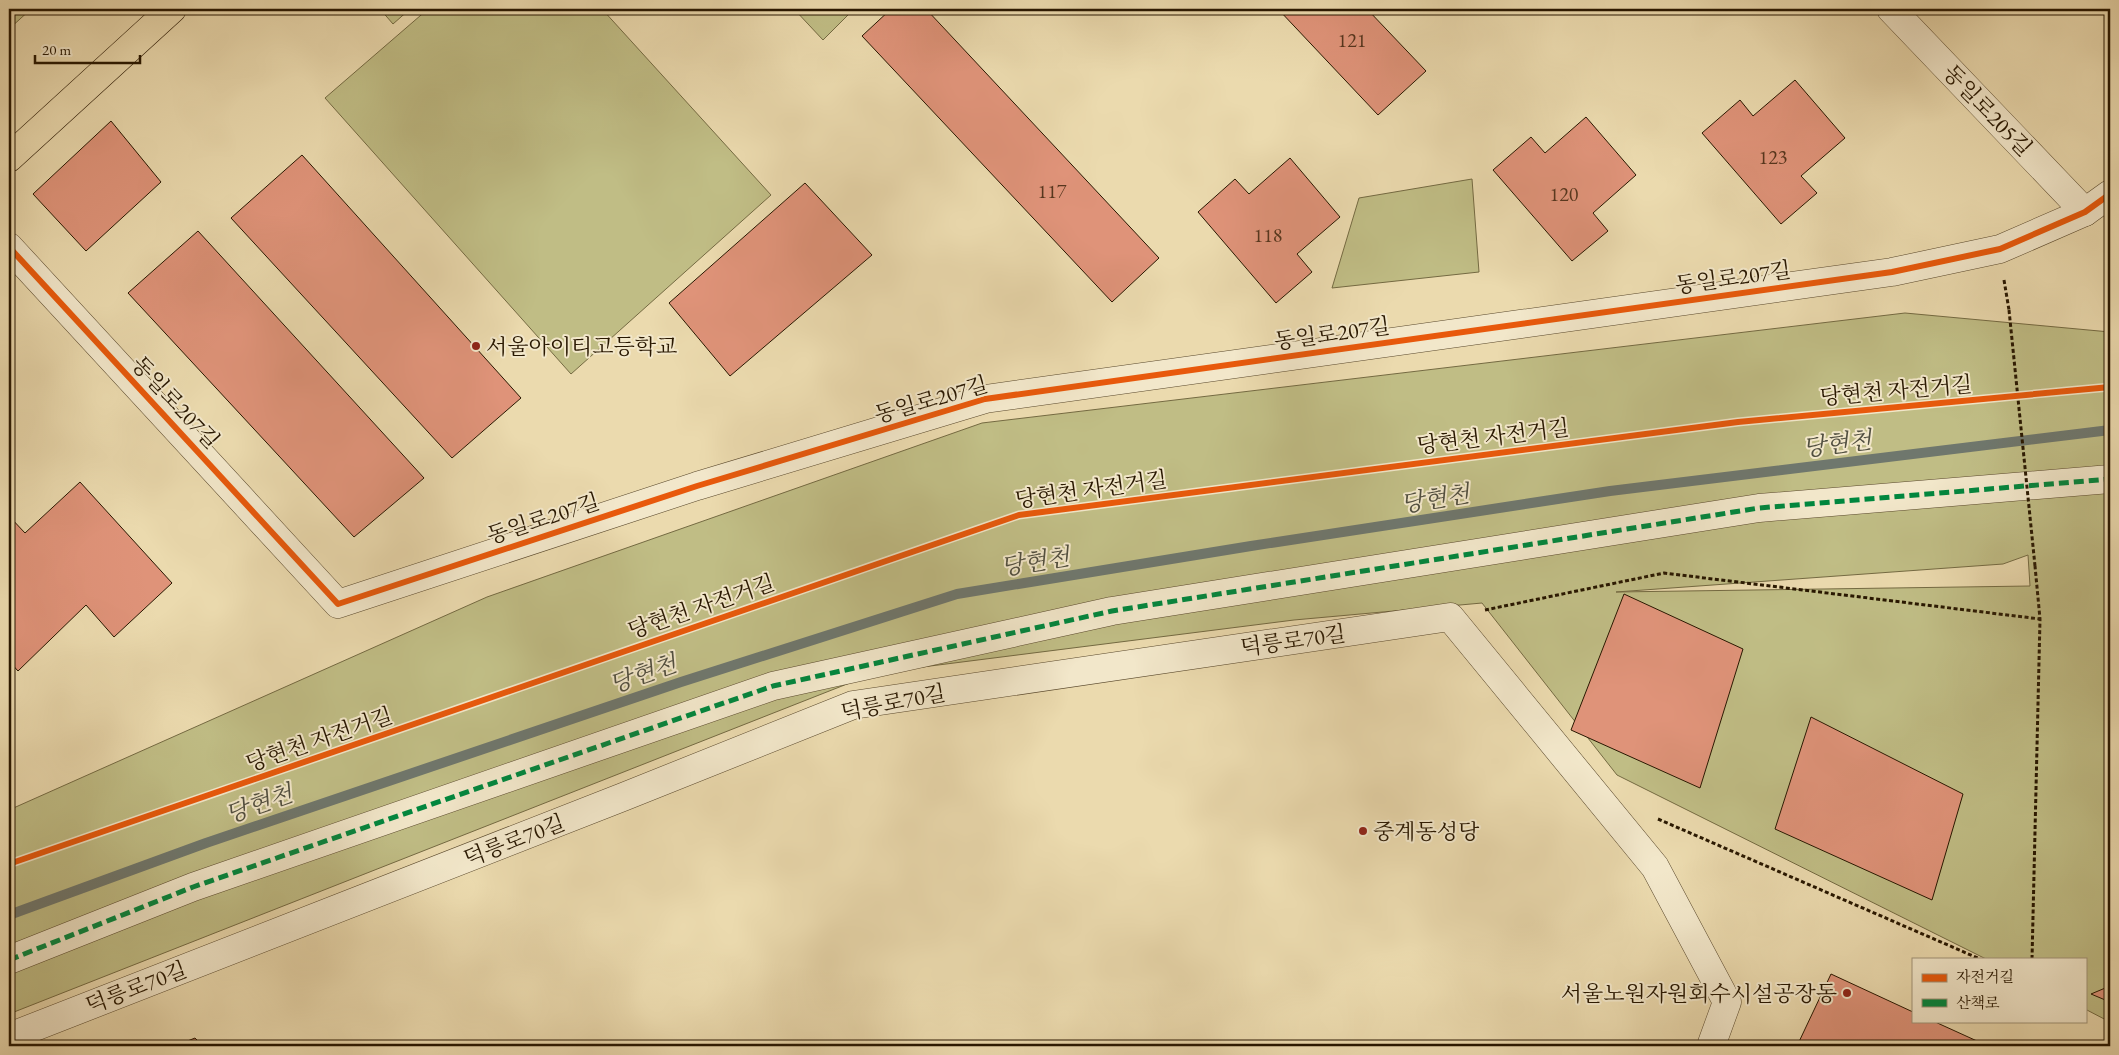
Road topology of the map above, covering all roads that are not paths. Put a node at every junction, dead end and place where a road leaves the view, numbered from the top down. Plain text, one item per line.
1 (172, 9) edge
2 (1891, 9) edge
3 (9, 158) edge
4 (2110, 194) edge
5 (2085, 212) junction
6 (9, 247) edge
7 (2110, 479) edge
8 (9, 960) edge
9 (9, 1037) edge
10 (1711, 1046) edge

1 - 3 main road
2 - 5 street, 동일로205길
4 - 5 street, 동일로207길
5 - 6 street, 동일로207길
7 - 8 street
9 - 10 street, 덕릉로70길

